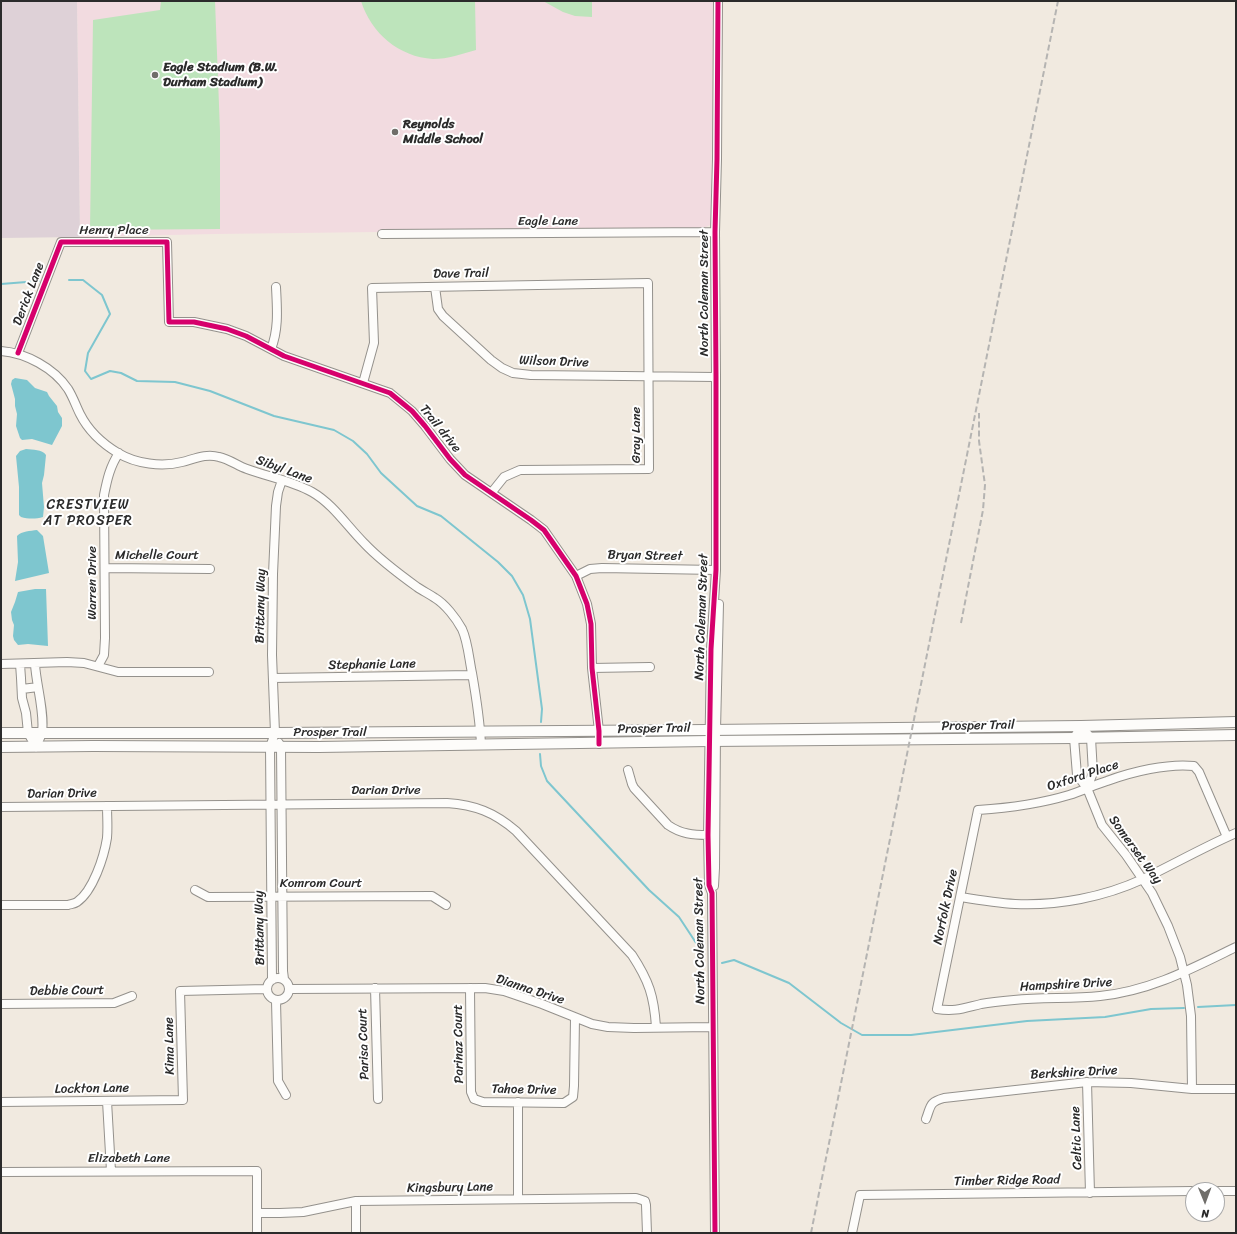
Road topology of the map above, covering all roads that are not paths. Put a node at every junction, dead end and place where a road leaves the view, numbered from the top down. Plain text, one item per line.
1 (718, 1) edge
2 (715, 232) junction
3 (382, 234) dead end
4 (61, 242) joint
5 (167, 242) joint
6 (648, 283) joint
7 (435, 286) junction
8 (276, 287) dead end
9 (271, 349) junction
10 (1, 351) edge
11 (18, 353) junction
12 (649, 376) junction
13 (716, 377) junction
14 (363, 383) junction
15 (118, 453) junction
16 (282, 480) junction
17 (492, 492) junction
18 (105, 568) junction
19 (210, 569) dead end
20 (716, 570) junction
21 (576, 576) junction
22 (1, 664) edge
23 (20, 664) junction
24 (35, 664) junction
25 (98, 666) junction
26 (650, 667) dead end
27 (592, 668) junction
28 (209, 672) dead end
29 (472, 675) junction
30 (273, 678) junction
31 (38, 687) junction
32 (22, 689) junction
33 (1234, 722) edge
34 (1081, 726) junction
35 (713, 730) junction
36 (599, 731) junction
37 (480, 732) junction
38 (28, 733) junction
39 (42, 733) junction
40 (275, 733) junction
41 (1, 734) edge
42 (1234, 735) edge
43 (1074, 738) junction
44 (1091, 738) junction
45 (713, 741) junction
46 (599, 744) junction
47 (481, 745) junction
48 (1, 747) edge
49 (36, 747) junction
50 (270, 747) junction
51 (282, 747) junction
52 (628, 770) dead end
53 (1087, 788) junction
54 (270, 804) junction
55 (281, 804) junction
56 (106, 806) junction
57 (1, 807) edge
58 (978, 810) joint
59 (1236, 833) edge
60 (708, 836) junction
61 (1227, 837) junction
62 (1143, 879) junction
63 (195, 890) dead end
64 (712, 893) junction
65 (282, 896) junction
66 (271, 897) junction
67 (961, 897) junction
68 (1, 905) edge
69 (446, 905) dead end
70 (1236, 947) edge
71 (1184, 973) junction
72 (284, 979) junction
73 (272, 980) junction
74 (375, 988) junction
75 (470, 988) junction
76 (266, 989) junction
77 (289, 989) junction
78 (132, 996) dead end
79 (276, 1001) junction
80 (1, 1004) edge
81 (936, 1009) joint
82 (575, 1018) junction
83 (656, 1027) junction
84 (712, 1027) junction
85 (1087, 1082) junction
86 (1236, 1088) edge
87 (1192, 1089) junction
88 (286, 1095) dead end
89 (378, 1098) dead end
90 (474, 1099) joint
91 (183, 1100) joint
92 (107, 1101) junction
93 (1, 1102) edge
94 (518, 1102) junction
95 (926, 1119) dead end
96 (111, 1171) junction
97 (1, 1172) edge
98 (1236, 1190) edge
99 (1185, 1191) edge
100 (1225, 1191) edge
101 (1090, 1192) junction
102 (518, 1199) junction
103 (356, 1201) junction
104 (257, 1213) junction
105 (257, 1233) edge
106 (356, 1233) edge
107 (647, 1233) edge
108 (715, 1233) edge
109 (852, 1233) edge

1 - 2 street, North Coleman Street
2 - 3 street, Eagle Lane
2 - 13 street, North Coleman Street
4 - 5 street, Henry Place
4 - 11 street, Derick Lane
5 - 9 street, Trail drive
6 - 7 street, Dave Trail
6 - 12 street, Gray Lane
7 - 12 street, Wilson Drive
7 - 14 street, Dave Trail
8 - 9 street
9 - 14 street, Trail drive
10 - 11 street, Sibyl Lane
11 - 15 street, Sibyl Lane
12 - 13 street, Wilson Drive
12 - 17 street, Gray Lane
13 - 20 street, North Coleman Street
14 - 17 street, Trail drive
15 - 16 street, Sibyl Lane
15 - 18 street, Warren Drive
16 - 29 street, Sibyl Lane
16 - 30 street, Brittany Way
17 - 21 street, Trail drive
18 - 19 street, Michelle Court
18 - 25 street, Warren Drive
20 - 21 street, Bryan Street
20 - 35 street, North Coleman Street
21 - 27 street, Trail drive
22 - 23 street
23 - 24 street
23 - 32 street
24 - 25 street
24 - 31 street
25 - 28 street
26 - 27 street
27 - 36 street, Trail drive
29 - 30 street, Stephanie Lane
29 - 37 street, Sibyl Lane
30 - 40 street, Brittany Way
31 - 32 street
31 - 39 street
32 - 38 street
33 - 34 main road, Prosper Trail
33 - 42 main road
34 - 35 main road, Prosper Trail
34 - 43 street
34 - 44 street
35 - 36 main road, Prosper Trail
35 - 45 street, North Coleman Street
36 - 37 main road, Prosper Trail
36 - 46 street, Trail drive
37 - 40 main road, Prosper Trail
37 - 47 street, Sibyl Lane
38 - 39 main road, Prosper Trail
38 - 41 main road, Prosper Trail
38 - 49 street
39 - 40 main road, Prosper Trail
39 - 49 street
40 - 50 street, Brittany Way
40 - 51 street, Brittany Way
42 - 44 main road, Prosper Trail
43 - 44 main road, Prosper Trail
43 - 45 main road, Prosper Trail
43 - 53 street, Somerset Way
44 - 53 street
45 - 46 main road, Prosper Trail
45 - 60 street, North Coleman Street
45 - 64 street, North Coleman Street
46 - 47 main road, Prosper Trail
47 - 51 main road, Prosper Trail
48 - 49 main road, Prosper Trail
49 - 50 main road, Prosper Trail
50 - 51 main road, Prosper Trail
50 - 54 street, Brittany Way
51 - 55 street, Brittany Way
52 - 60 street
53 - 58 street, Oxford Place
53 - 61 street, Oxford Place
53 - 62 street, Somerset Way
54 - 55 street, Darian Drive
54 - 56 street, Darian Drive
54 - 66 street, Brittany Way
55 - 65 street, Brittany Way
55 - 83 street, Darian Drive
56 - 57 street, Darian Drive
56 - 68 street
58 - 67 street, Norfolk Drive
59 - 61 street
60 - 64 street, North Coleman Street
61 - 62 street
62 - 67 street
62 - 71 street, Somerset Way
63 - 66 street, Komrom Court
64 - 84 street, North Coleman Street
65 - 66 street, Komrom Court
65 - 69 street, Komrom Court
65 - 72 street, Brittany Way
66 - 73 street, Brittany Way
67 - 81 street, Norfolk Drive
70 - 71 street, Hampshire Drive
71 - 81 street, Hampshire Drive
71 - 87 street, Somerset Way
72 - 73 street
72 - 77 street
73 - 76 street
74 - 75 street, Dianna Drive
74 - 77 street, Dianna Drive
74 - 89 street, Parisa Court
75 - 82 street, Dianna Drive
75 - 90 street, Parinaz Court
76 - 79 street
76 - 91 street, Kima Lane
77 - 79 street
78 - 80 street, Debbie Court
79 - 88 street
82 - 83 street, Dianna Drive
82 - 94 street, Tahoe Drive
83 - 84 street, Dianna Drive
84 - 108 street, North Coleman Street
85 - 87 street, Berkshire Drive
85 - 95 street, Berkshire Drive
85 - 101 street, Celtic Lane
86 - 87 street, Berkshire Drive
90 - 94 street, Tahoe Drive
91 - 92 street, Lockton Lane
92 - 93 street, Lockton Lane
92 - 96 street
94 - 102 street
96 - 97 street, Elizabeth Lane
96 - 104 street, Elizabeth Lane
98 - 100 street
99 - 101 street, Timber Ridge Road
101 - 109 street, Timber Ridge Road
102 - 103 street, Kingsbury Lane
102 - 107 street, Kingsbury Lane
103 - 104 street, Kingsbury Lane
103 - 106 street
104 - 105 street

